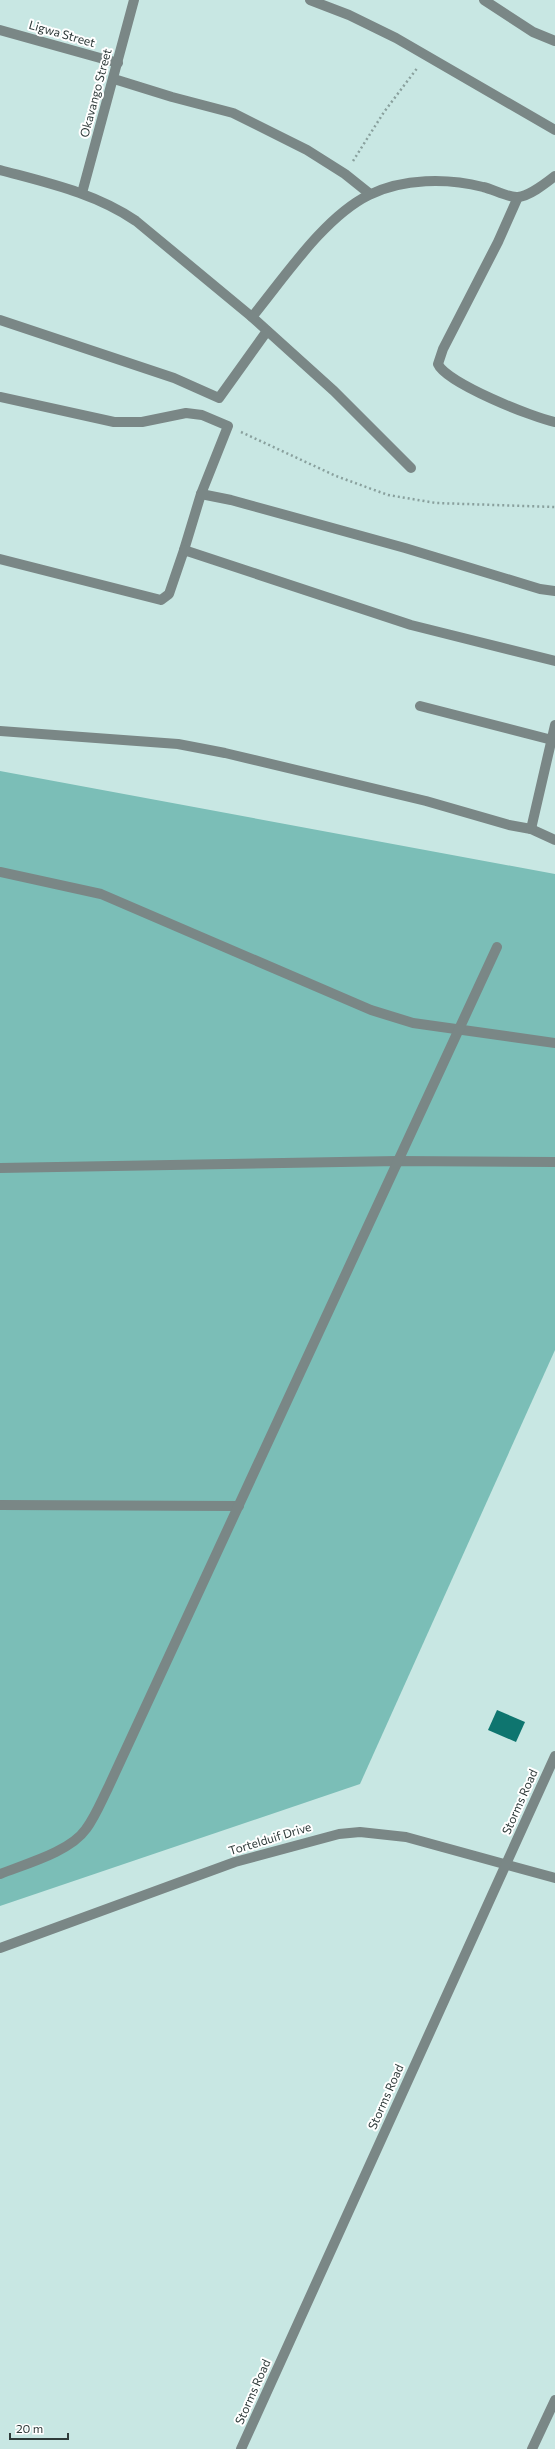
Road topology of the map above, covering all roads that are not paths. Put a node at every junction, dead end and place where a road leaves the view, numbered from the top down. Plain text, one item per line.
1 (134, 0) edge
2 (310, 0) edge
3 (484, 0) edge
4 (0, 30) edge
5 (555, 41) edge
6 (118, 62) junction
7 (114, 79) junction
8 (555, 130) edge
9 (0, 170) edge
10 (555, 176) edge
11 (82, 193) junction
12 (370, 194) junction
13 (518, 197) junction
14 (252, 317) junction
15 (0, 320) edge
16 (267, 331) junction
17 (0, 397) edge
18 (555, 422) edge
19 (411, 468) dead end
20 (201, 494) junction
21 (184, 550) junction
22 (0, 559) edge
23 (555, 591) edge
24 (555, 661) edge
25 (420, 706) dead end
26 (0, 730) edge
27 (554, 732) edge
28 (531, 828) junction
29 (555, 840) edge
30 (0, 872) edge
31 (497, 947) dead end
32 (459, 1030) junction
33 (555, 1043) edge
34 (398, 1161) junction
35 (555, 1162) edge
36 (0, 1168) edge
37 (0, 1505) edge
38 (239, 1506) junction
39 (555, 1756) edge
40 (506, 1865) junction
41 (0, 1874) edge
42 (555, 1878) edge
43 (0, 1948) edge
44 (555, 2400) edge
45 (241, 2449) edge
46 (532, 2449) edge

1 - 6 street, Okavango Street
2 - 8 street
3 - 5 street
4 - 6 street, Ligwa Street
6 - 7 street, Okavango Street
7 - 11 street, Okavango Street
7 - 12 street
9 - 11 street
10 - 13 street
11 - 14 street
12 - 13 street
12 - 14 street
13 - 18 street
14 - 16 street
15 - 16 street
16 - 19 street
17 - 20 street
20 - 21 street
20 - 23 street
21 - 22 street
21 - 24 street
25 - 27 street
26 - 28 street
27 - 28 street
28 - 29 street
30 - 32 street
31 - 32 street
32 - 33 street
32 - 34 street
34 - 35 street
34 - 36 street
34 - 38 street
37 - 38 street
38 - 41 street
39 - 40 street, Storms Road
40 - 42 street, Tortelduif Drive
40 - 43 street, Tortelduif Drive
40 - 45 street, Storms Road
44 - 46 street

